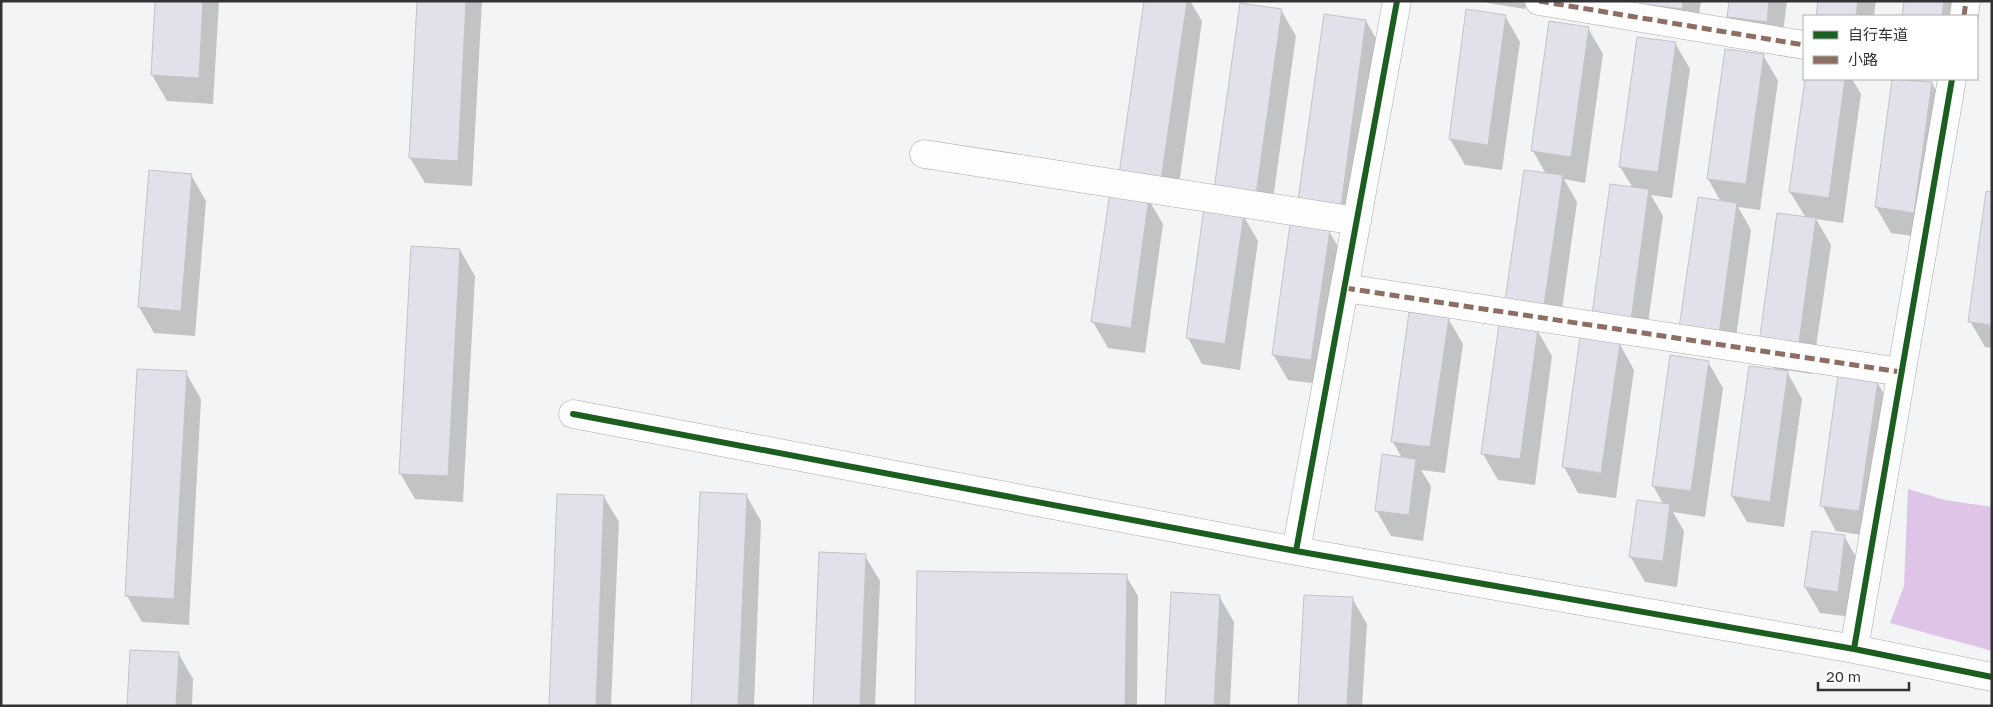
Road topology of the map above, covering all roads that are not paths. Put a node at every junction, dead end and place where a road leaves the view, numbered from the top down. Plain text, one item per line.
1 (1397, 1) edge
2 (1539, 1) edge
3 (1966, 1) edge
4 (1964, 15) edge
5 (1803, 46) edge
6 (1952, 80) edge
7 (924, 154) dead end
8 (1357, 221) junction
9 (1345, 288) junction
10 (1901, 372) junction
11 (573, 414) dead end
12 (1296, 551) junction
13 (1854, 649) junction
14 (1992, 677) edge

1 - 8 street
2 - 5 street
3 - 4 street
6 - 10 street
7 - 8 street
8 - 9 street
9 - 10 street
9 - 12 street
10 - 13 street
11 - 12 street
12 - 13 street
13 - 14 street

